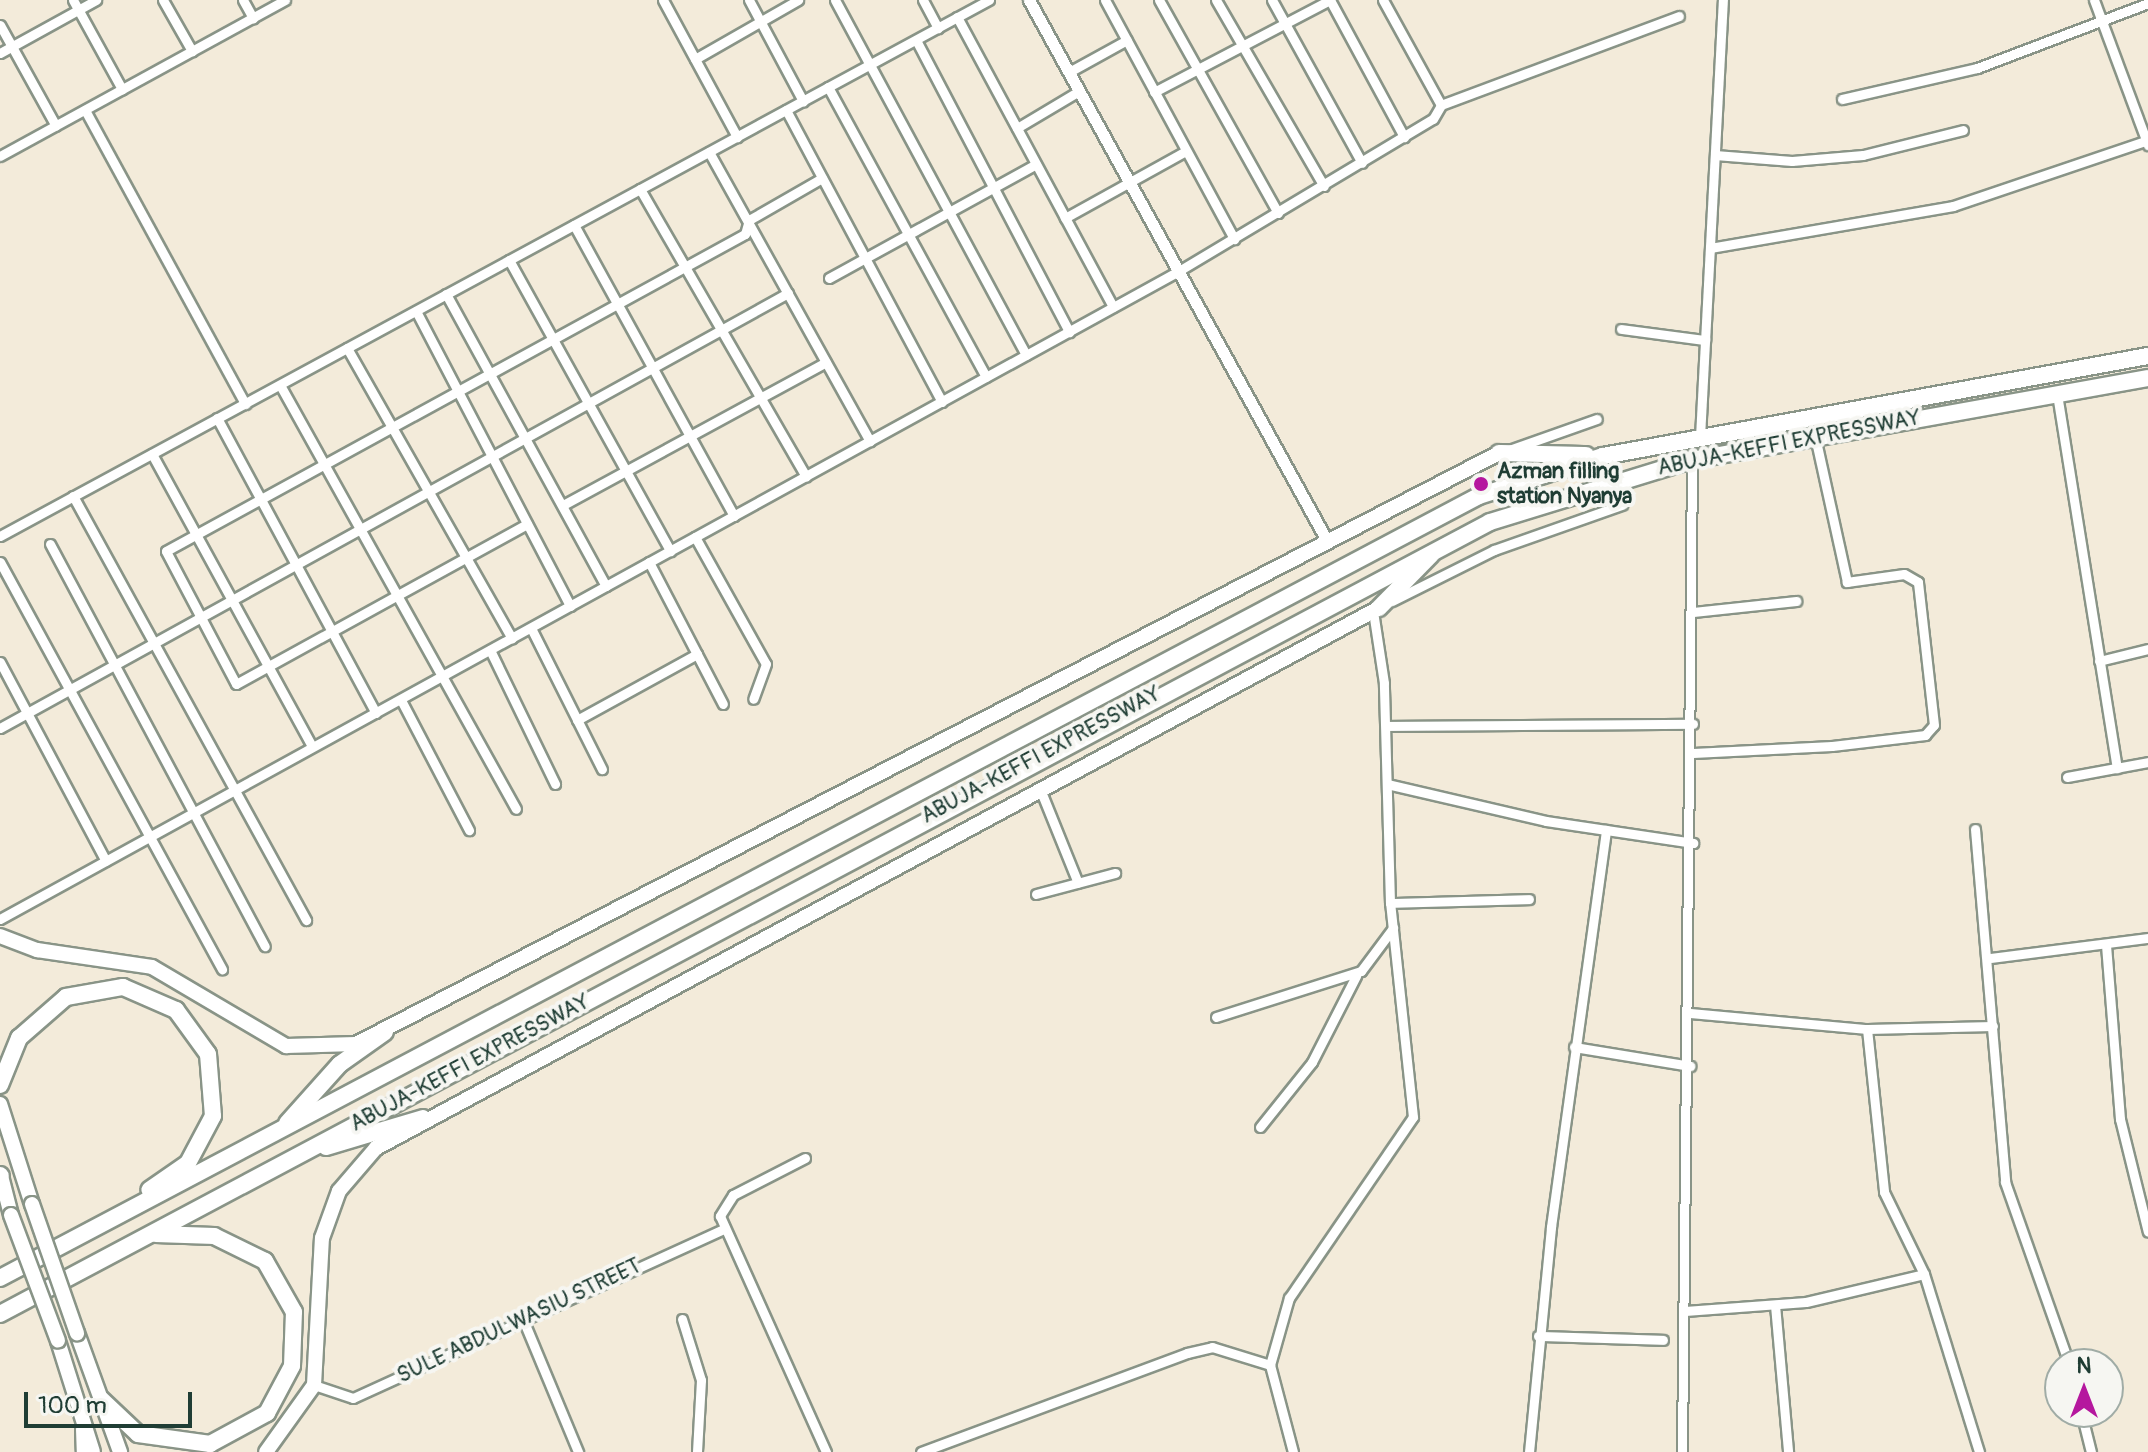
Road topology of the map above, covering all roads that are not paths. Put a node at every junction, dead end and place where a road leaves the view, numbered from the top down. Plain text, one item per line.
1 (96, 0) edge
2 (163, 0) edge
3 (243, 0) edge
4 (285, 0) edge
5 (663, 0) edge
6 (749, 0) edge
7 (798, 0) edge
8 (835, 0) edge
9 (923, 0) edge
10 (989, 0) edge
11 (1029, 0) edge
12 (1105, 0) edge
13 (1159, 0) edge
14 (1216, 0) edge
15 (1272, 0) edge
16 (1330, 0) edge
17 (1383, 0) edge
18 (1723, 0) edge
19 (2094, 0) edge
20 (2148, 3) edge
21 (75, 5) edge
22 (1679, 16) dead end
23 (957, 17) junction
24 (253, 18) junction
25 (2101, 19) junction
26 (760, 21) junction
27 (1285, 24) junction
28 (0, 25) edge
29 (938, 28) junction
30 (916, 40) junction
31 (1127, 40) junction
32 (11, 46) junction
33 (1242, 47) junction
34 (192, 51) junction
35 (0, 53) edge
36 (695, 59) junction
37 (872, 64) junction
38 (1197, 69) junction
39 (1069, 72) junction
40 (828, 87) junction
41 (122, 89) junction
42 (1079, 91) junction
43 (1154, 92) junction
44 (1842, 99) dead end
45 (803, 101) junction
46 (1441, 105) junction
47 (85, 110) junction
48 (786, 110) junction
49 (56, 126) junction
50 (1017, 128) junction
51 (1963, 130) dead end
52 (737, 137) junction
53 (1404, 137) junction
54 (2148, 142) edge
55 (1186, 151) junction
56 (709, 152) junction
57 (1715, 155) junction
58 (0, 156) edge
59 (1362, 163) junction
60 (1036, 164) junction
61 (822, 178) junction
62 (1129, 183) junction
63 (1324, 186) junction
64 (995, 188) junction
65 (640, 189) junction
66 (950, 210) junction
67 (1278, 213) junction
68 (1065, 218) junction
69 (749, 220) junction
70 (574, 225) junction
71 (908, 234) junction
72 (1234, 239) junction
73 (1710, 248) junction
74 (865, 258) junction
75 (509, 260) junction
76 (685, 268) junction
77 (1177, 272) junction
78 (829, 278) dead end
79 (788, 293) junction
80 (446, 294) junction
81 (619, 304) junction
82 (1113, 307) junction
83 (416, 311) junction
84 (1621, 329) dead end
85 (721, 331) junction
86 (1069, 332) junction
87 (1705, 340) junction
88 (553, 341) junction
89 (347, 348) junction
90 (1026, 355) junction
91 (2148, 356) edge
92 (826, 362) junction
93 (655, 368) junction
94 (491, 374) junction
95 (986, 377) junction
96 (2148, 378) edge
97 (280, 385) junction
98 (456, 392) junction
99 (2057, 394) junction
100 (759, 397) junction
101 (942, 402) junction
102 (245, 404) junction
103 (588, 405) junction
104 (217, 418) junction
105 (1597, 419) dead end
106 (390, 428) junction
107 (691, 435) junction
108 (1700, 437) junction
109 (1815, 437) junction
110 (528, 439) junction
111 (870, 441) junction
112 (1499, 453) junction
113 (152, 454) junction
114 (1603, 456) junction
115 (493, 459) junction
116 (1692, 460) junction
117 (324, 463) junction
118 (626, 472) junction
119 (806, 476) junction
120 (426, 495) junction
121 (73, 496) junction
122 (263, 499) junction
123 (563, 505) junction
124 (1622, 505) dead end
125 (734, 516) junction
126 (527, 524) junction
127 (362, 529) junction
128 (197, 533) junction
129 (0, 536) edge
130 (695, 537) junction
131 (1326, 539) junction
132 (1450, 539) junction
133 (50, 544) dead end
134 (670, 551) junction
135 (464, 559) junction
136 (0, 562) edge
137 (649, 562) junction
138 (299, 563) junction
139 (606, 586) junction
140 (399, 594) junction
141 (234, 598) junction
142 (1796, 601) dead end
143 (570, 606) junction
144 (1376, 610) junction
145 (1693, 612) junction
146 (199, 618) junction
147 (531, 628) junction
148 (334, 632) junction
149 (512, 638) junction
150 (155, 642) junction
151 (2148, 649) edge
152 (490, 650) junction
153 (697, 654) junction
154 (2099, 661) junction
155 (0, 662) edge
156 (112, 666) junction
157 (272, 667) junction
158 (445, 677) junction
159 (70, 689) junction
160 (753, 699) dead end
161 (401, 700) junction
162 (723, 704) dead end
163 (28, 713) junction
164 (376, 713) junction
165 (577, 720) junction
166 (1693, 724) junction
167 (1386, 726) junction
168 (0, 728) edge
169 (312, 746) junction
170 (1693, 753) junction
171 (2148, 762) edge
172 (2117, 768) junction
173 (602, 769) dead end
174 (2067, 777) dead end
175 (555, 784) dead end
176 (1387, 784) junction
177 (238, 789) junction
178 (1040, 789) junction
179 (516, 809) dead end
180 (195, 812) junction
181 (1975, 829) dead end
182 (469, 830) dead end
183 (1606, 830) junction
184 (150, 837) junction
185 (1693, 843) junction
186 (106, 861) junction
187 (1115, 873) dead end
188 (1078, 883) junction
189 (1036, 894) dead end
190 (1529, 899) dead end
191 (1390, 903) junction
192 (0, 919) edge
193 (306, 920) dead end
194 (1393, 928) junction
195 (0, 936) edge
196 (2148, 938) edge
197 (2106, 945) junction
198 (265, 946) dead end
199 (1991, 958) junction
200 (222, 969) dead end
201 (1361, 971) junction
202 (1690, 1013) junction
203 (1216, 1017) dead end
204 (1993, 1026) junction
205 (1867, 1029) junction
206 (385, 1032) junction
207 (1574, 1047) junction
208 (1690, 1066) junction
209 (0, 1085) edge
210 (0, 1104) edge
211 (423, 1118) junction
212 (1260, 1127) dead end
213 (283, 1129) junction
214 (305, 1152) junction
215 (805, 1158) dead end
216 (0, 1175) edge
217 (723, 1229) junction
218 (2148, 1232) edge
219 (87, 1234) junction
220 (154, 1234) junction
221 (1924, 1274) junction
222 (0, 1278) edge
223 (1775, 1305) junction
224 (1685, 1311) junction
225 (0, 1314) edge
226 (682, 1319) dead end
227 (524, 1322) junction
228 (1538, 1336) junction
229 (1663, 1340) dead end
230 (2063, 1348) edge
231 (1270, 1365) junction
232 (314, 1385) junction
233 (101, 1399) junction
234 (2085, 1428) edge
235 (84, 1429) junction
236 (85, 1452) edge
237 (93, 1452) edge
238 (120, 1452) edge
239 (266, 1452) edge
240 (578, 1452) edge
241 (697, 1452) edge
242 (826, 1452) edge
243 (921, 1452) edge
244 (1293, 1452) edge
245 (1529, 1452) edge
246 (1682, 1452) edge
247 (1788, 1452) edge
248 (1979, 1452) edge
249 (2091, 1452) edge

1 - 21 street
2 - 34 street
3 - 24 street
4 - 24 street
5 - 36 street
6 - 26 street
7 - 26 street
8 - 37 street
9 - 29 street
10 - 23 street
11 - 39 street
12 - 31 street
13 - 38 street
14 - 33 street
15 - 27 street
16 - 27 street
16 - 53 street
17 - 46 street
18 - 57 street
19 - 25 street
20 - 25 street
21 - 32 street
21 - 41 street
22 - 46 street
23 - 29 street
23 - 50 street
24 - 34 street
25 - 44 street
25 - 54 street
26 - 36 street
26 - 45 street
27 - 33 street
27 - 59 street
28 - 32 street
29 - 30 street
30 - 37 street
30 - 64 street
31 - 39 street
31 - 43 street
32 - 35 street
32 - 49 street
33 - 38 street
33 - 63 street
34 - 41 street
36 - 52 street
37 - 40 street
37 - 66 street
38 - 43 street
38 - 67 street
39 - 42 street
40 - 45 street
40 - 71 street
41 - 47 street
42 - 50 street
42 - 62 street
43 - 55 street
45 - 48 street
46 - 53 street
47 - 49 street
47 - 102 street
48 - 52 street
48 - 61 street
49 - 58 street
50 - 60 street
51 - 57 street
52 - 56 street
53 - 59 street
54 - 73 street
55 - 62 street
55 - 72 street
56 - 65 street
56 - 69 street
57 - 73 street
59 - 63 street
60 - 64 street
60 - 68 street
61 - 69 street
61 - 74 street
62 - 68 street
62 - 77 street
63 - 67 street
64 - 66 street
64 - 86 street
65 - 70 street
65 - 76 street
66 - 71 street
66 - 90 street
67 - 72 street
68 - 82 street
69 - 76 street
69 - 79 street
70 - 75 street
70 - 81 street
71 - 74 street
71 - 95 street
72 - 77 street
73 - 87 street
74 - 78 street
74 - 101 street
75 - 80 street
75 - 88 street
76 - 81 street
76 - 85 street
77 - 82 street
77 - 131 street
79 - 85 street
79 - 92 street
80 - 83 street
80 - 94 street
81 - 88 street
81 - 93 street
82 - 86 street
83 - 89 street
83 - 98 street
84 - 87 street
85 - 93 street
85 - 100 street
86 - 90 street
87 - 108 street
88 - 94 street
88 - 103 street
89 - 97 street
89 - 106 street
90 - 95 street
91 - 108 highway, ABUJA-KEFFI EXPRESSWAY
92 - 100 street
92 - 111 street
93 - 103 street
93 - 107 street
94 - 98 street
94 - 110 street
95 - 101 street
96 - 99 highway, ABUJA-KEFFI EXPRESSWAY
97 - 102 street
97 - 117 street
98 - 106 street
98 - 115 street
99 - 109 highway, ABUJA-KEFFI EXPRESSWAY
99 - 154 street
100 - 107 street
100 - 119 street
101 - 111 street
102 - 104 street
103 - 110 street
103 - 118 street
104 - 113 street
104 - 122 street
105 - 112 street
106 - 117 street
106 - 120 street
107 - 118 street
107 - 125 street
108 - 114 highway, ABUJA-KEFFI EXPRESSWAY
109 - 116 highway, ABUJA-KEFFI EXPRESSWAY
109 - 170 street
110 - 115 street
110 - 123 street
111 - 119 street
112 - 114 highway
112 - 131 main road
113 - 121 street
113 - 128 street
114 - 213 highway, ABUJA-KEFFI EXPRESSWAY
115 - 120 street
115 - 126 street
116 - 132 highway, ABUJA-KEFFI EXPRESSWAY
116 - 145 street
117 - 122 street
117 - 127 street
118 - 123 street
118 - 134 street
119 - 125 street
120 - 127 street
120 - 135 street
121 - 129 street
121 - 150 street
122 - 128 street
122 - 138 street
123 - 139 street
124 - 144 street
125 - 130 street
126 - 135 street
126 - 143 street
127 - 138 street
127 - 140 street
128 - 141 street
128 - 146 street
130 - 134 street
130 - 160 street
131 - 206 main road
132 - 144 highway
132 - 214 highway, ABUJA-KEFFI EXPRESSWAY
133 - 156 street
134 - 137 street
135 - 140 street
135 - 149 street
136 - 159 street
137 - 139 street
137 - 153 street
138 - 141 street
138 - 148 street
139 - 143 street
140 - 148 street
140 - 158 street
141 - 146 street
141 - 157 street
142 - 145 street
143 - 147 street
144 - 167 street
144 - 178 main road, ABUJA-KEFFI EXPRESSWAY
145 - 166 street
146 - 150 street
146 - 157 street
147 - 149 street
147 - 165 street
148 - 157 street
148 - 164 street
149 - 152 street
150 - 156 street
150 - 177 street
151 - 154 street
152 - 158 street
152 - 175 street
153 - 162 street
153 - 165 street
154 - 172 street
155 - 163 street
156 - 159 street
156 - 180 street
157 - 169 street
158 - 161 street
158 - 179 street
159 - 163 street
159 - 184 street
161 - 164 street
161 - 182 street
163 - 168 street
163 - 186 street
164 - 169 street
165 - 173 street
166 - 167 street
166 - 170 street
167 - 176 street
169 - 177 street
170 - 185 street
171 - 172 street
172 - 174 street
176 - 183 street
176 - 191 street
177 - 180 street
177 - 193 street
178 - 188 street
178 - 211 main road, ABUJA-KEFFI EXPRESSWAY
180 - 184 street
180 - 198 street
181 - 199 street
183 - 185 street
183 - 207 street
184 - 186 street
184 - 200 street
185 - 202 street
186 - 192 street
187 - 188 street
188 - 189 street
190 - 191 street
191 - 194 street
194 - 201 street
194 - 231 street
195 - 206 main road
196 - 197 street
197 - 199 street
197 - 218 street
199 - 204 street
201 - 203 street
201 - 212 street
202 - 205 street
202 - 208 street
204 - 205 street
204 - 230 street
205 - 221 street
206 - 213 highway
207 - 208 street
207 - 228 street
208 - 224 street
209 - 219 highway
210 - 233 main road, bridge
211 - 214 highway
211 - 232 main road, ABUJA-KEFFI EXPRESSWAY
213 - 219 highway, ABUJA-KEFFI EXPRESSWAY
214 - 220 highway, ABUJA-KEFFI EXPRESSWAY
215 - 217 street
216 - 235 main road, bridge
217 - 227 street, SULE ABDULWASIU STREET
217 - 242 street
219 - 222 highway, ABUJA-KEFFI EXPRESSWAY
220 - 225 highway, ABUJA-KEFFI EXPRESSWAY
220 - 233 highway
221 - 223 street
221 - 248 street
223 - 224 street
223 - 247 street
224 - 246 street
226 - 241 street
227 - 232 street, SULE ABDULWASIU STREET
227 - 240 street
228 - 229 street
228 - 245 street
231 - 243 street
231 - 244 street
232 - 239 main road
233 - 238 main road
234 - 249 street
235 - 236 highway
235 - 237 main road

